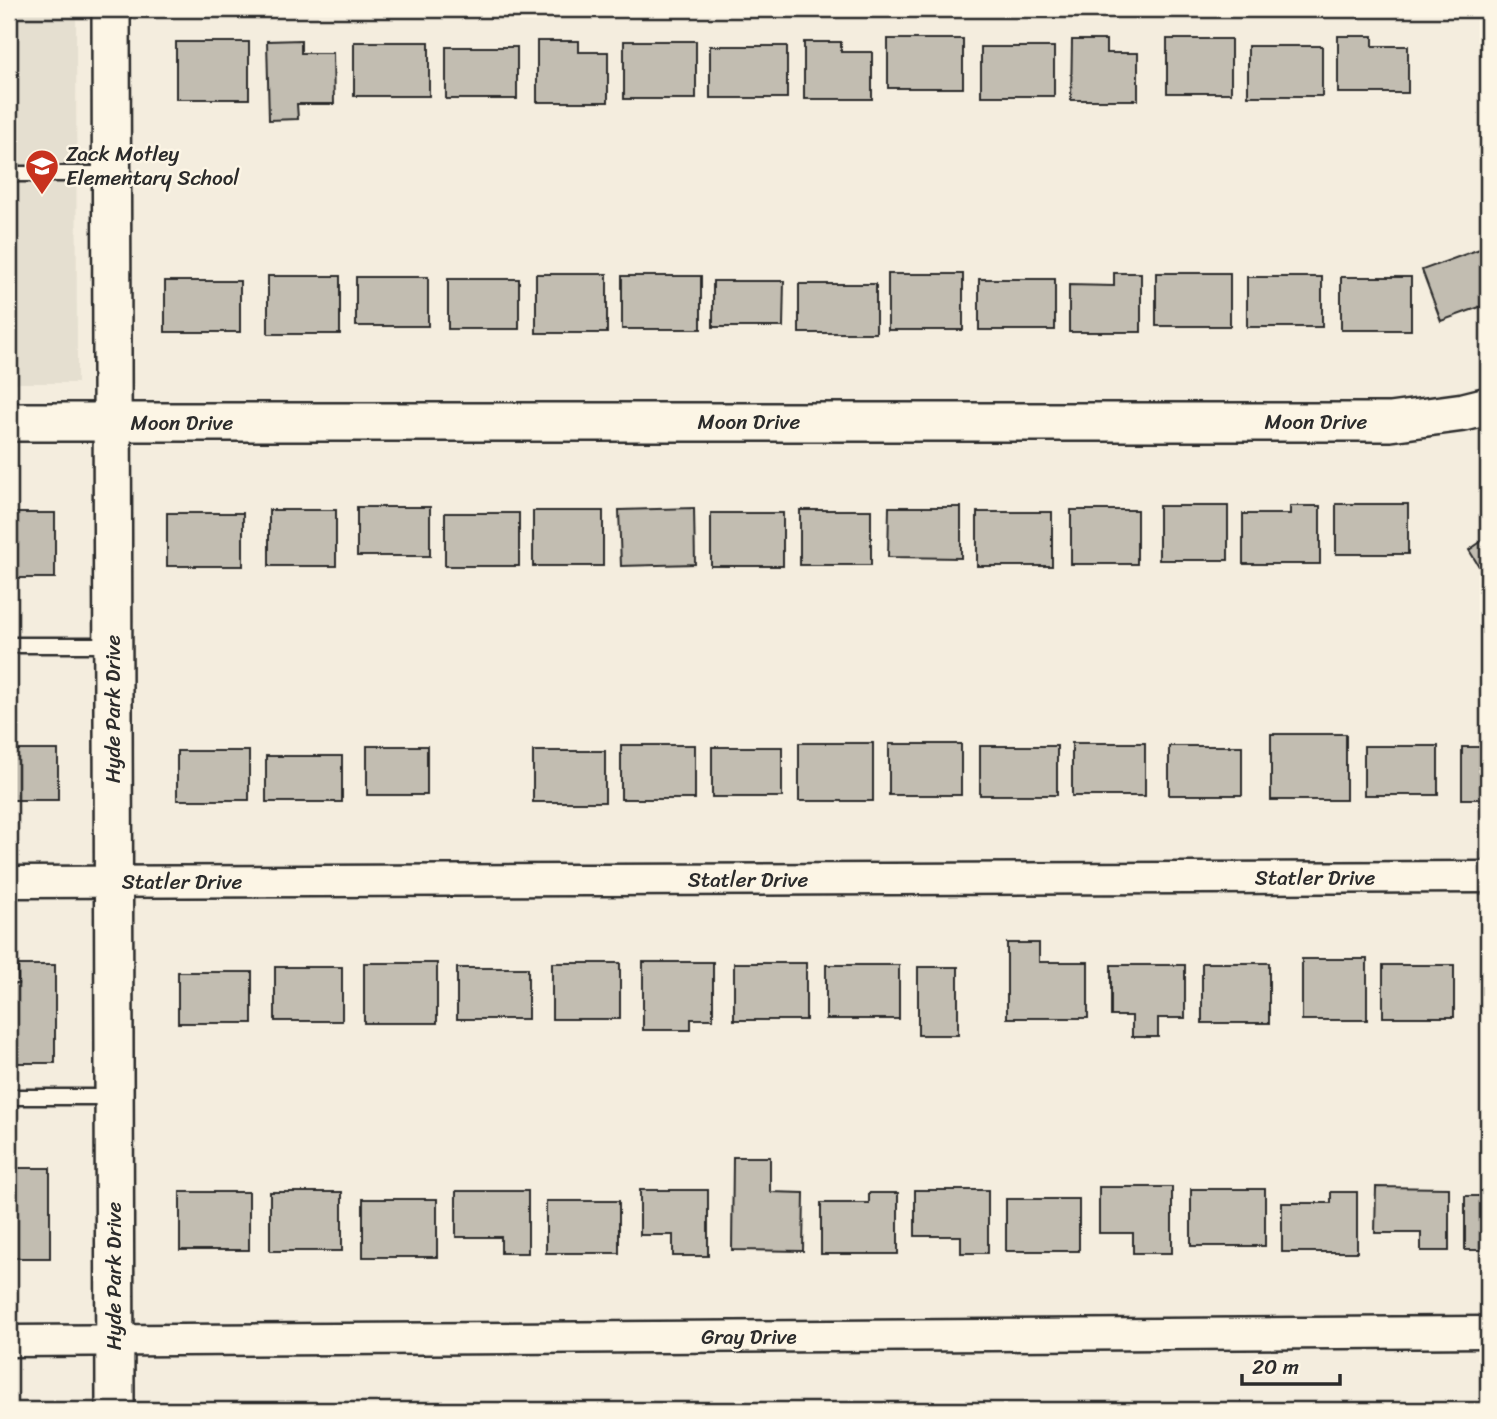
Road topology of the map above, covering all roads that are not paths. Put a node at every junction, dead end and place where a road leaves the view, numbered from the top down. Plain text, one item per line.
1 (111, 9) edge
2 (9, 174) edge
3 (112, 174) junction
4 (1488, 406) edge
5 (9, 422) edge
6 (112, 423) junction
7 (9, 645) edge
8 (113, 645) junction
9 (1488, 877) edge
10 (113, 882) junction
11 (9, 883) edge
12 (9, 1097) edge
13 (114, 1097) junction
14 (1488, 1332) edge
15 (114, 1340) junction
16 (9, 1341) edge
17 (115, 1410) edge

1 - 3 street, Hyde Park Drive
2 - 3 lane
3 - 6 street, Hyde Park Drive
4 - 6 street, Moon Drive
5 - 6 street, Moon Drive
6 - 8 street, Hyde Park Drive
7 - 8 lane
8 - 10 street, Hyde Park Drive
9 - 10 street, Statler Drive
10 - 11 street, Statler Drive
10 - 13 street, Hyde Park Drive
12 - 13 lane
13 - 15 street, Hyde Park Drive
14 - 15 street, Gray Drive
15 - 16 street, Gray Drive
15 - 17 street, Hyde Park Drive

